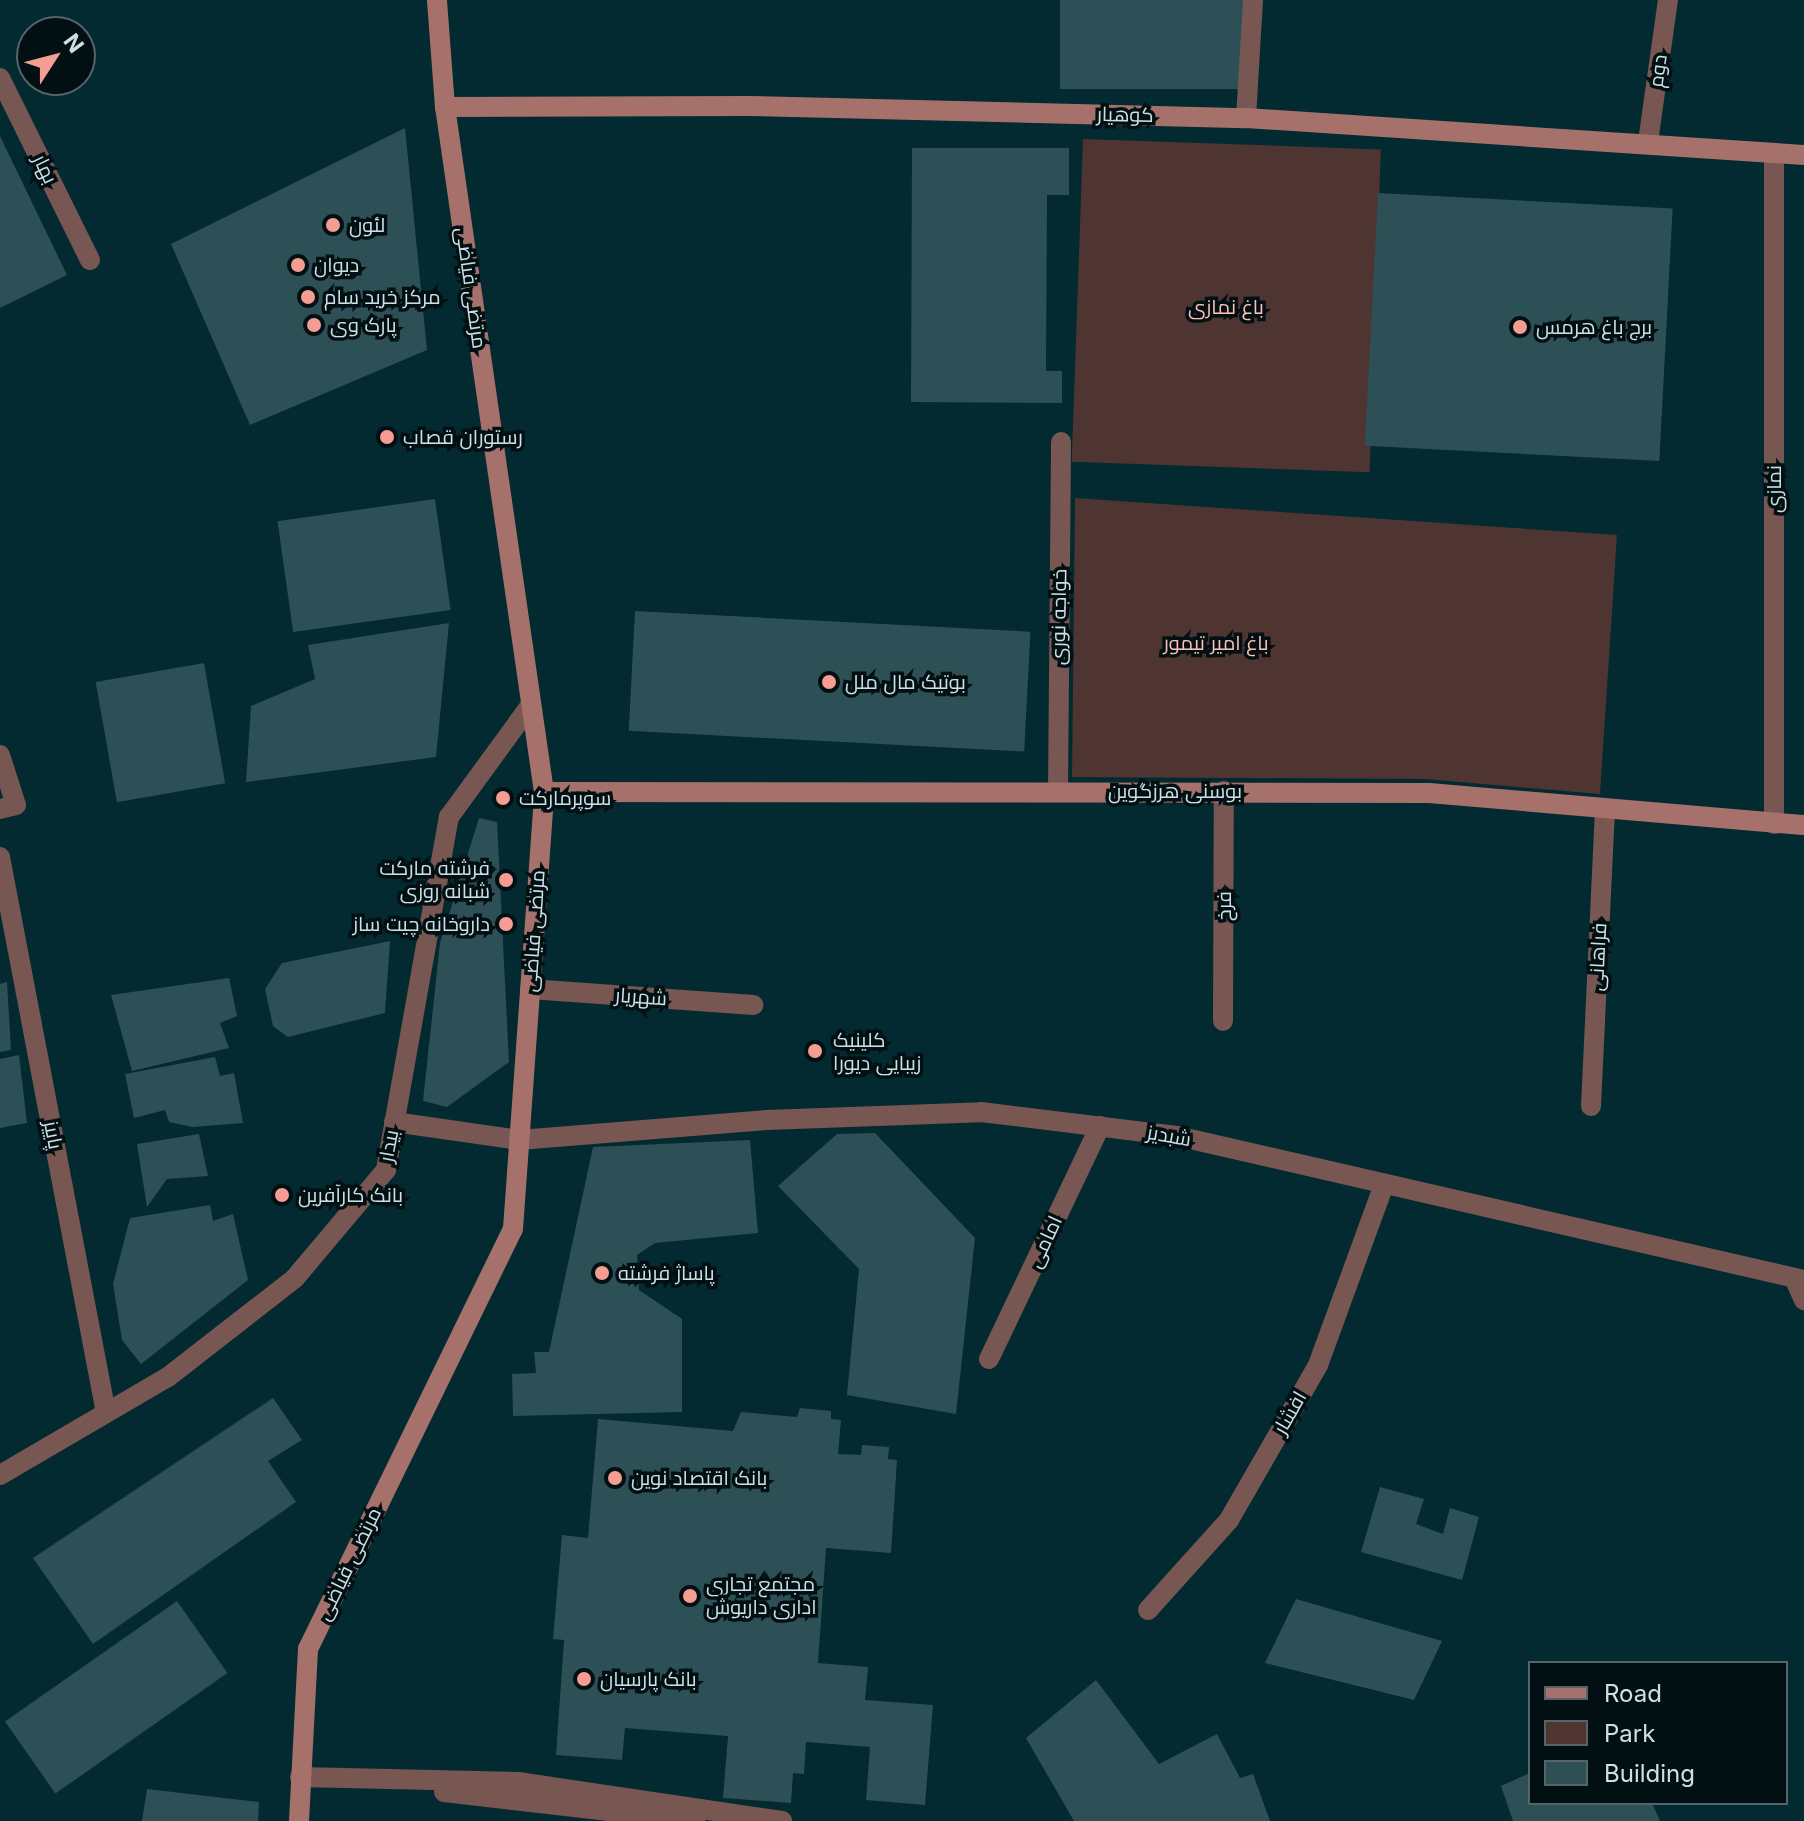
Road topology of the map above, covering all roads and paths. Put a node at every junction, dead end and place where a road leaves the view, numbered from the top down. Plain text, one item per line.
1 (437, 0) edge
2 (1253, 0) edge
3 (1668, 0) edge
4 (0, 78) edge
5 (445, 107) junction
6 (1246, 118) junction
7 (1648, 142) junction
8 (1774, 154) junction
9 (1804, 155) edge
10 (90, 260) dead end
11 (1061, 442) dead end
12 (530, 706) junction
13 (0, 755) edge
14 (1058, 791) junction
15 (1224, 791) junction
16 (544, 792) junction
17 (0, 809) edge
18 (1605, 809) junction
19 (1774, 824) junction
20 (1804, 825) edge
21 (0, 857) edge
22 (530, 989) junction
23 (753, 1005) dead end
24 (1223, 1021) dead end
25 (1591, 1106) dead end
26 (394, 1122) junction
27 (1100, 1126) junction
28 (519, 1140) junction
29 (1383, 1187) junction
30 (1800, 1280) edge
31 (1804, 1300) edge
32 (989, 1359) dead end
33 (106, 1413) junction
34 (0, 1475) edge
35 (1148, 1610) dead end
36 (300, 1777) junction
37 (299, 1821) edge
38 (695, 1821) edge
39 (782, 1821) edge

1 - 5 street, مرتضی فیاضی
2 - 6 street
3 - 7 street, دوم
4 - 10 street, بهار
5 - 6 street, کوهیار
5 - 12 street, مرتضی فیاضی
6 - 7 street, کوهیار
7 - 8 street, کوهیار
8 - 9 street, کوهیار
8 - 19 street, نمازی
11 - 14 street, خواجه نوری
12 - 16 street, مرتضی فیاضی
12 - 26 street, بیدار
13 - 17 street
14 - 15 street, بوسنی هرزگوین
14 - 16 street, بوسنی هرزگوین
15 - 18 street, بوسنی هرزگوین
15 - 24 street, فرخ
16 - 22 street, مرتضی فیاضی
18 - 19 street, بوسنی هرزگوین
18 - 25 street, فراهانی
19 - 20 street, بوسنی هرزگوین
21 - 33 street, پاییز
22 - 23 street, شهریار
22 - 28 street, مرتضی فیاضی
26 - 28 street, شبدیز
26 - 33 street, بیدار
27 - 28 street, شبدیز
27 - 29 street, شبدیز
27 - 32 street, امامی
28 - 36 street, مرتضی فیاضی
29 - 30 street, شبدیز
29 - 35 street, افشار
30 - 31 street
33 - 34 street, بیدار
36 - 37 street, مرتضی فیاضی
36 - 38 street
36 - 39 street

